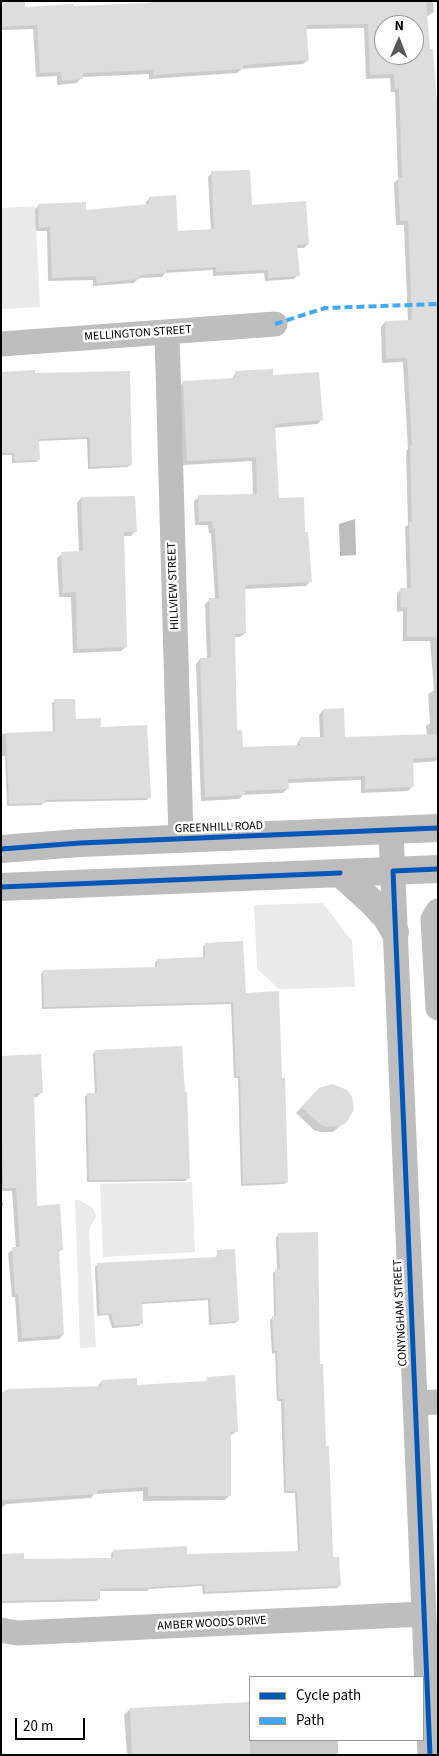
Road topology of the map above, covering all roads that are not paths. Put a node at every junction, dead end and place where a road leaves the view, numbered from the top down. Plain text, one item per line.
1 (275, 324) dead end
2 (167, 333) junction
3 (1, 344) edge
4 (438, 828) edge
5 (391, 831) junction
6 (181, 839) junction
7 (1, 849) edge
8 (438, 869) edge
9 (393, 871) junction
10 (340, 873) junction
11 (1, 886) edge
12 (438, 910) edge
13 (395, 932) junction
14 (438, 1008) edge
15 (426, 1403) edge
16 (424, 1614) junction
17 (1, 1630) edge
18 (430, 1755) edge

1 - 2 street, MELLINGTON STREET
2 - 3 street, MELLINGTON STREET
2 - 6 street, HILLVIEW STREET
4 - 5 main road, GREENHILL ROAD
5 - 6 main road, GREENHILL ROAD
5 - 9 street, CONYNGHAM STREET
6 - 7 main road, GREENHILL ROAD
8 - 9 main road
9 - 10 main road
9 - 13 street, CONYNGHAM STREET
10 - 11 main road
10 - 13 main road
12 - 14 street
13 - 15 street, CONYNGHAM STREET
15 - 16 street, CONYNGHAM STREET
16 - 17 street, AMBER WOODS DRIVE
16 - 18 street, CONYNGHAM STREET

